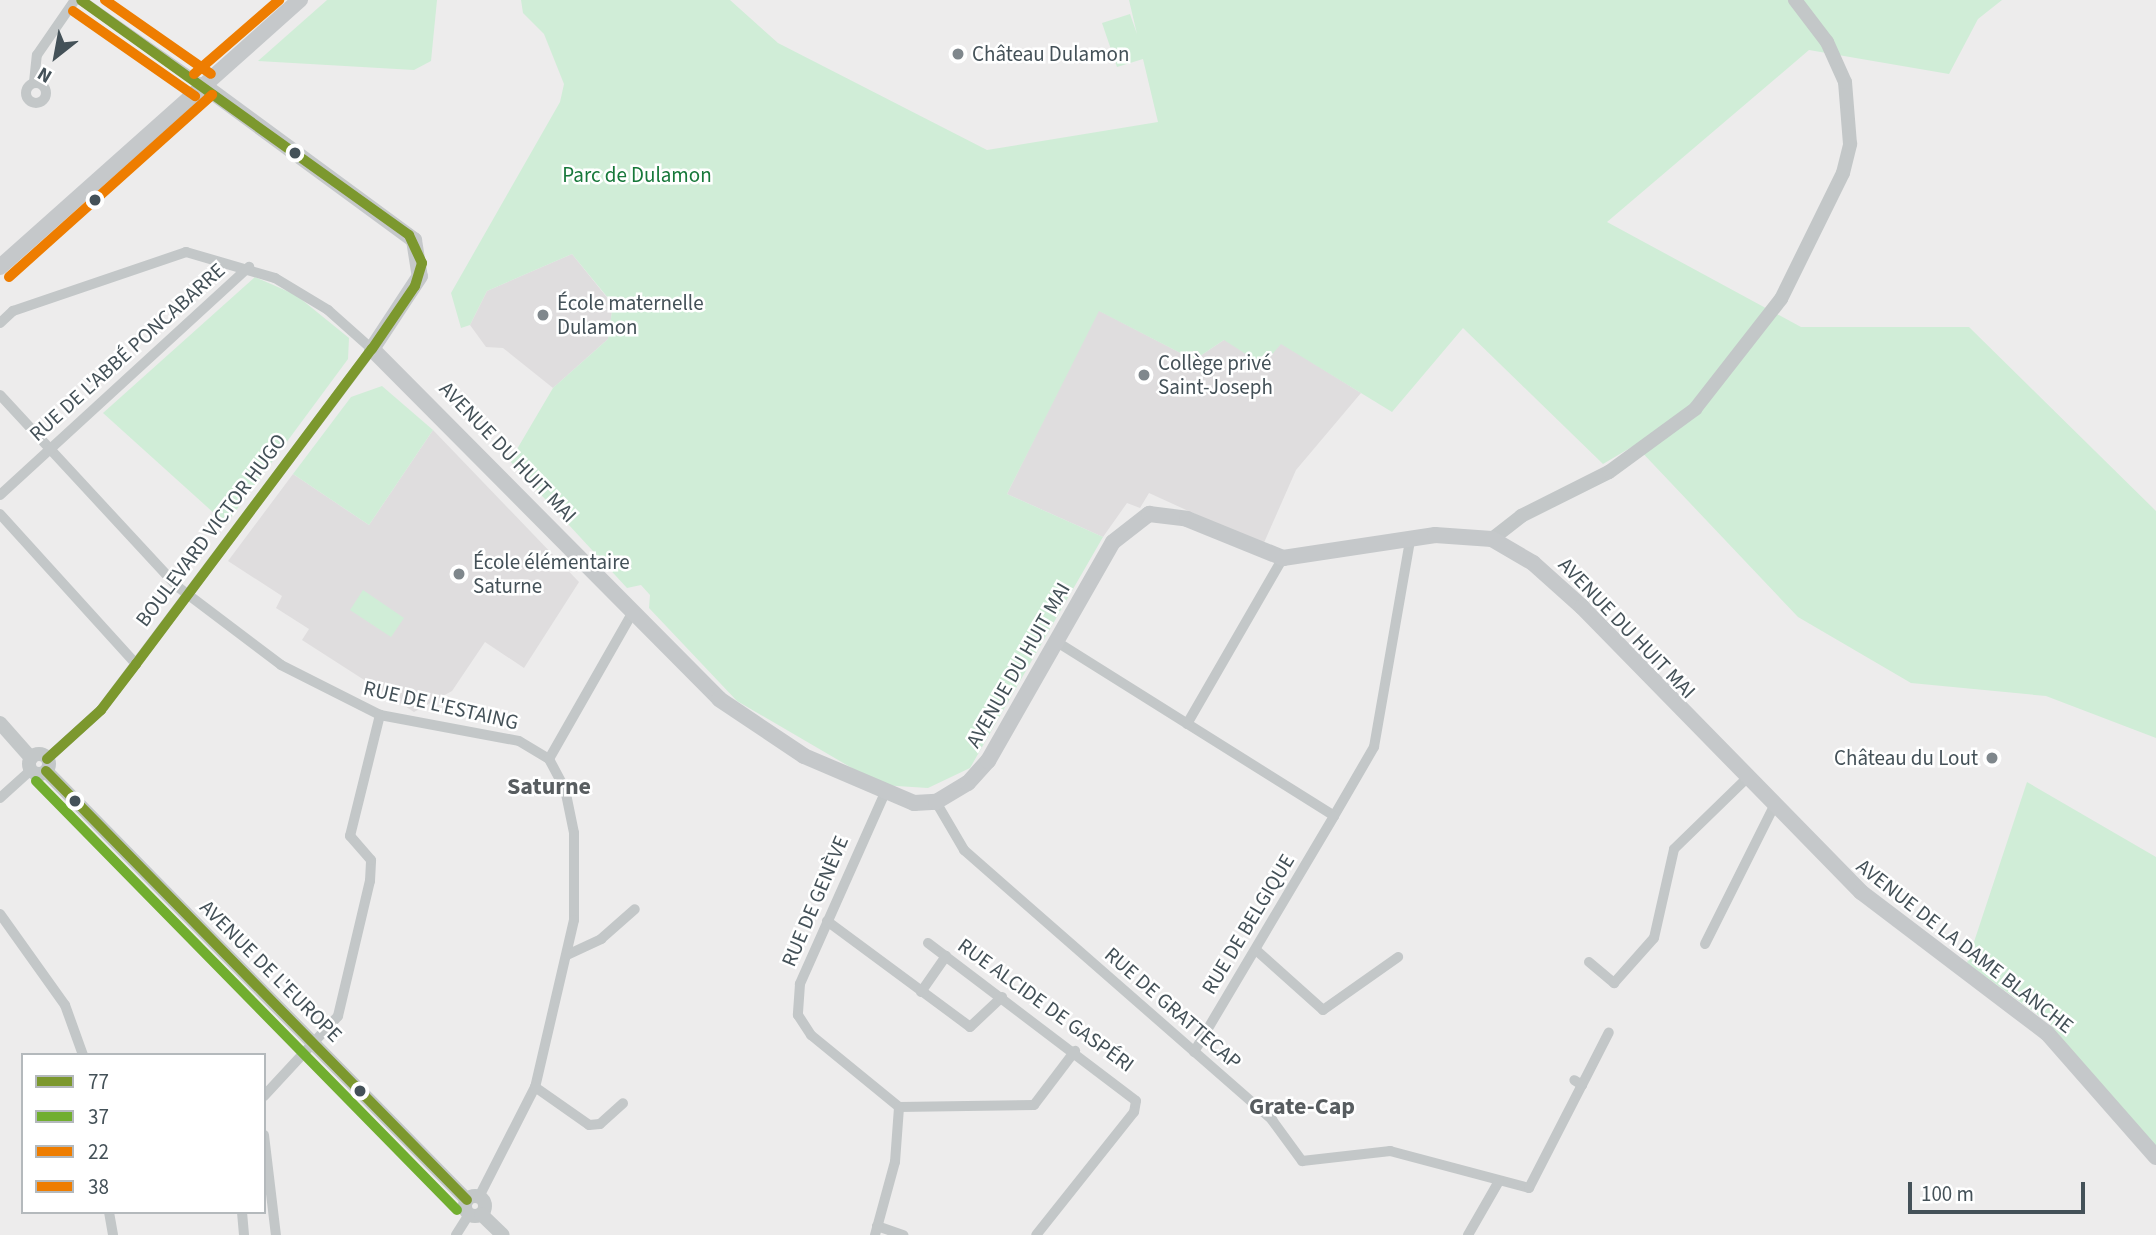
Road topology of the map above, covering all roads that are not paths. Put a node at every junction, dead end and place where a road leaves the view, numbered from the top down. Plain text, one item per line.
1 (75, 0) edge
2 (81, 0) edge
3 (300, 0) edge
4 (1795, 0) edge
5 (34, 82) dead end
6 (203, 85) junction
7 (0, 267) edge
8 (249, 267) junction
9 (0, 323) edge
10 (372, 349) junction
11 (0, 395) edge
12 (49, 450) junction
13 (0, 495) edge
14 (0, 514) edge
15 (1492, 539) junction
16 (1410, 540) junction
17 (1283, 558) junction
18 (188, 595) junction
19 (633, 612) junction
20 (1057, 642) junction
21 (136, 664) junction
22 (380, 715) junction
23 (0, 723) edge
24 (1187, 724) junction
25 (549, 759) junction
26 (39, 765) junction
27 (1745, 780) junction
28 (884, 795) junction
29 (0, 798) edge
30 (936, 802) junction
31 (1771, 807) junction
32 (1334, 816) junction
33 (635, 909) dead end
34 (0, 914) edge
35 (828, 921) junction
36 (929, 943) dead end
37 (1705, 944) dead end
38 (1256, 950) junction
39 (567, 956) junction
40 (946, 956) junction
41 (1398, 957) dead end
42 (1589, 962) dead end
43 (920, 992) junction
44 (1002, 997) junction
45 (1609, 1032) dead end
46 (315, 1045) junction
47 (1075, 1051) junction
48 (1194, 1052) junction
49 (82, 1053) edge
50 (535, 1087) junction
51 (266, 1094) edge
52 (623, 1102) dead end
53 (899, 1107) junction
54 (266, 1152) edge
55 (2156, 1157) edge
56 (1499, 1181) junction
57 (474, 1206) junction
58 (109, 1214) edge
59 (242, 1214) edge
60 (876, 1231) edge
61 (113, 1235) edge
62 (244, 1235) edge
63 (276, 1235) edge
64 (456, 1235) edge
65 (503, 1235) edge
66 (903, 1235) edge
67 (1036, 1235) edge
68 (1468, 1235) edge

1 - 5 street
2 - 6 street
3 - 6 main road
4 - 15 street
6 - 7 main road
6 - 10 main road
8 - 9 street, AVENUE DU HUIT MAI
8 - 10 street, AVENUE DU HUIT MAI
8 - 12 street, RUE DE L'ABBÉ PONCABARRE
10 - 18 street, BOULEVARD VICTOR HUGO
10 - 19 main road, AVENUE DU HUIT MAI
11 - 12 street, RUE DE L'ESTAING
12 - 13 street, RUE DE L'ABBÉ PONCABARRE
12 - 18 street, RUE DE L'ESTAING
14 - 21 street
15 - 16 main road
15 - 27 main road, AVENUE DU HUIT MAI
16 - 17 main road
16 - 32 street, RUE DE BELGIQUE
17 - 20 main road, AVENUE DU HUIT MAI
17 - 24 street
18 - 21 street, BOULEVARD VICTOR HUGO
18 - 22 street, RUE DE L'ESTAING
19 - 25 street
19 - 28 main road, AVENUE DU HUIT MAI
20 - 24 street
20 - 30 main road, AVENUE DU HUIT MAI
21 - 26 street, BOULEVARD VICTOR HUGO
22 - 25 street, RUE DE L'ESTAING
22 - 46 street
23 - 26 street, AVENUE DE L'EUROPE
24 - 32 street
25 - 39 street
26 - 29 street, BOULEVARD VICTOR HUGO
26 - 46 street, AVENUE DE L'EUROPE
27 - 31 main road, AVENUE DU HUIT MAI
27 - 42 street
28 - 30 main road, AVENUE DU HUIT MAI
28 - 35 street, RUE DE GENÈVE
30 - 48 street, RUE DE GRATTECAP
31 - 37 street
31 - 55 main road, AVENUE DE LA DAME BLANCHE
32 - 38 street, RUE DE BELGIQUE
33 - 39 street
34 - 49 street
35 - 43 street
35 - 53 street, RUE DE GENÈVE
36 - 40 street, RUE ALCIDE DE GASPÉRI
38 - 41 street
38 - 48 street, RUE DE BELGIQUE
39 - 50 street
40 - 43 street
40 - 44 street, RUE ALCIDE DE GASPÉRI
43 - 44 street
44 - 47 street, RUE ALCIDE DE GASPÉRI
45 - 56 street
46 - 51 street
46 - 57 street, AVENUE DE L'EUROPE
47 - 53 street
47 - 67 street, RUE ALCIDE DE GASPÉRI
48 - 56 street, RUE DE GRATTECAP
50 - 52 street
50 - 57 street
53 - 60 street
54 - 63 street
56 - 68 street
57 - 64 street
57 - 65 street, AVENUE DE L'EUROPE
58 - 61 street
59 - 62 street
60 - 66 street

